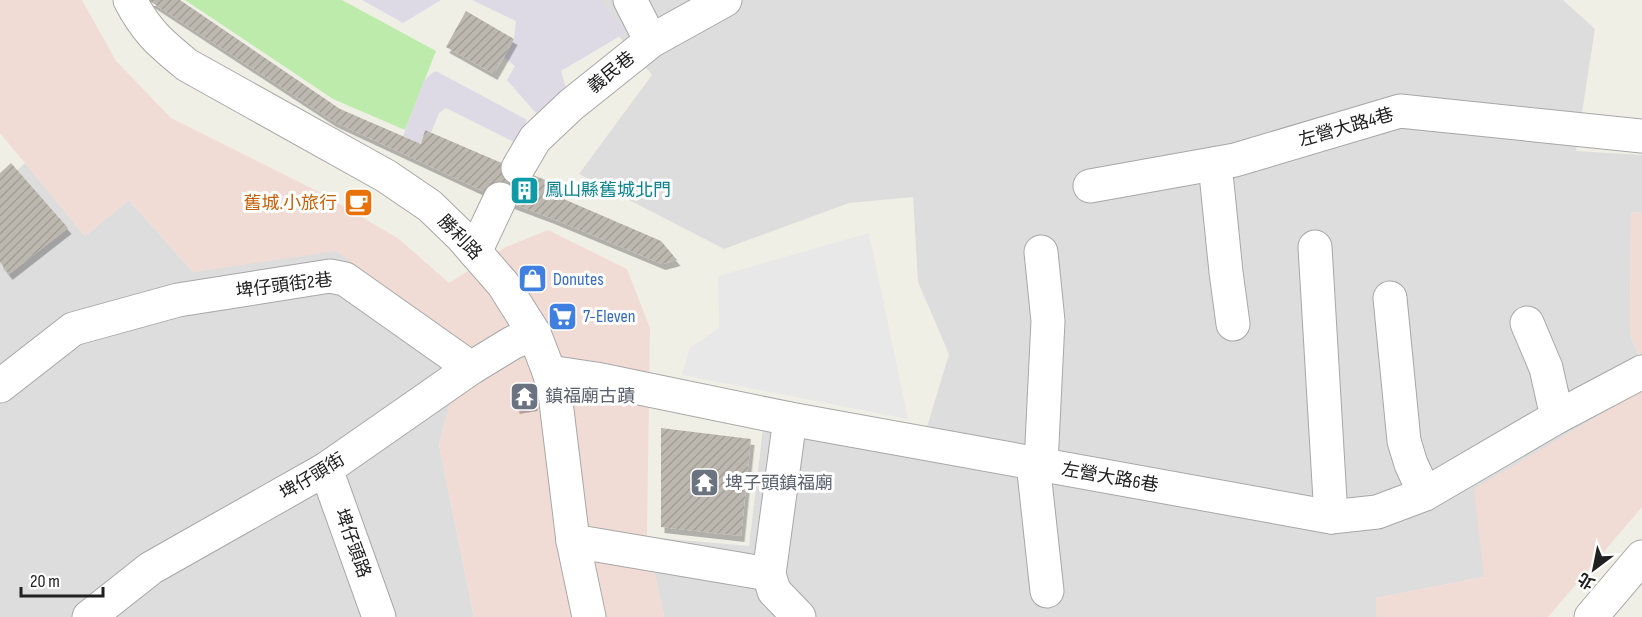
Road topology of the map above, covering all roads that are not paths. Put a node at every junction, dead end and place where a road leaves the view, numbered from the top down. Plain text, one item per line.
1 (130, 0) edge
2 (630, 0) edge
3 (725, 0) edge
4 (651, 40) junction
5 (1642, 136) edge
6 (1215, 164) junction
7 (518, 168) dead end
8 (1090, 186) dead end
9 (500, 199) dead end
10 (1316, 247) dead end
11 (475, 252) junction
12 (1041, 252) dead end
13 (1390, 298) dead end
14 (1527, 323) dead end
15 (1233, 324) dead end
16 (534, 333) junction
17 (471, 368) junction
18 (549, 372) junction
19 (1642, 372) edge
20 (0, 386) edge
21 (1557, 417) junction
22 (790, 418) junction
23 (1037, 463) junction
24 (326, 469) junction
25 (1425, 494) junction
26 (1331, 517) junction
27 (573, 541) junction
28 (1642, 557) edge
29 (769, 574) junction
30 (1047, 591) dead end
31 (89, 617) edge
32 (379, 617) edge
33 (589, 617) edge
34 (799, 617) edge
35 (1591, 617) edge

1 - 11 street, 勝利路
2 - 4 street
3 - 4 street, 義民巷
4 - 7 street, 義民巷
5 - 6 street, 左營大路4巷
6 - 8 street, 左營大路4巷
6 - 15 street
9 - 11 street
10 - 26 street
11 - 16 street, 勝利路
12 - 23 street
13 - 25 street
14 - 21 street
16 - 17 street, 埤仔頭街
16 - 18 street, 勝利路
17 - 20 street, 埤仔頭街2巷
17 - 24 street, 埤仔頭街
18 - 22 street, 左營大路6巷
18 - 27 street, 勝利路
19 - 21 street, 左營大路6巷
21 - 25 street, 左營大路6巷
22 - 23 street, 左營大路6巷
22 - 29 street
23 - 26 street, 左營大路6巷
23 - 30 street
24 - 31 street, 埤仔頭街
24 - 32 street, 埤仔頭路
25 - 26 street, 左營大路6巷
27 - 29 street
27 - 33 street, 勝利路
28 - 35 street
29 - 34 street

